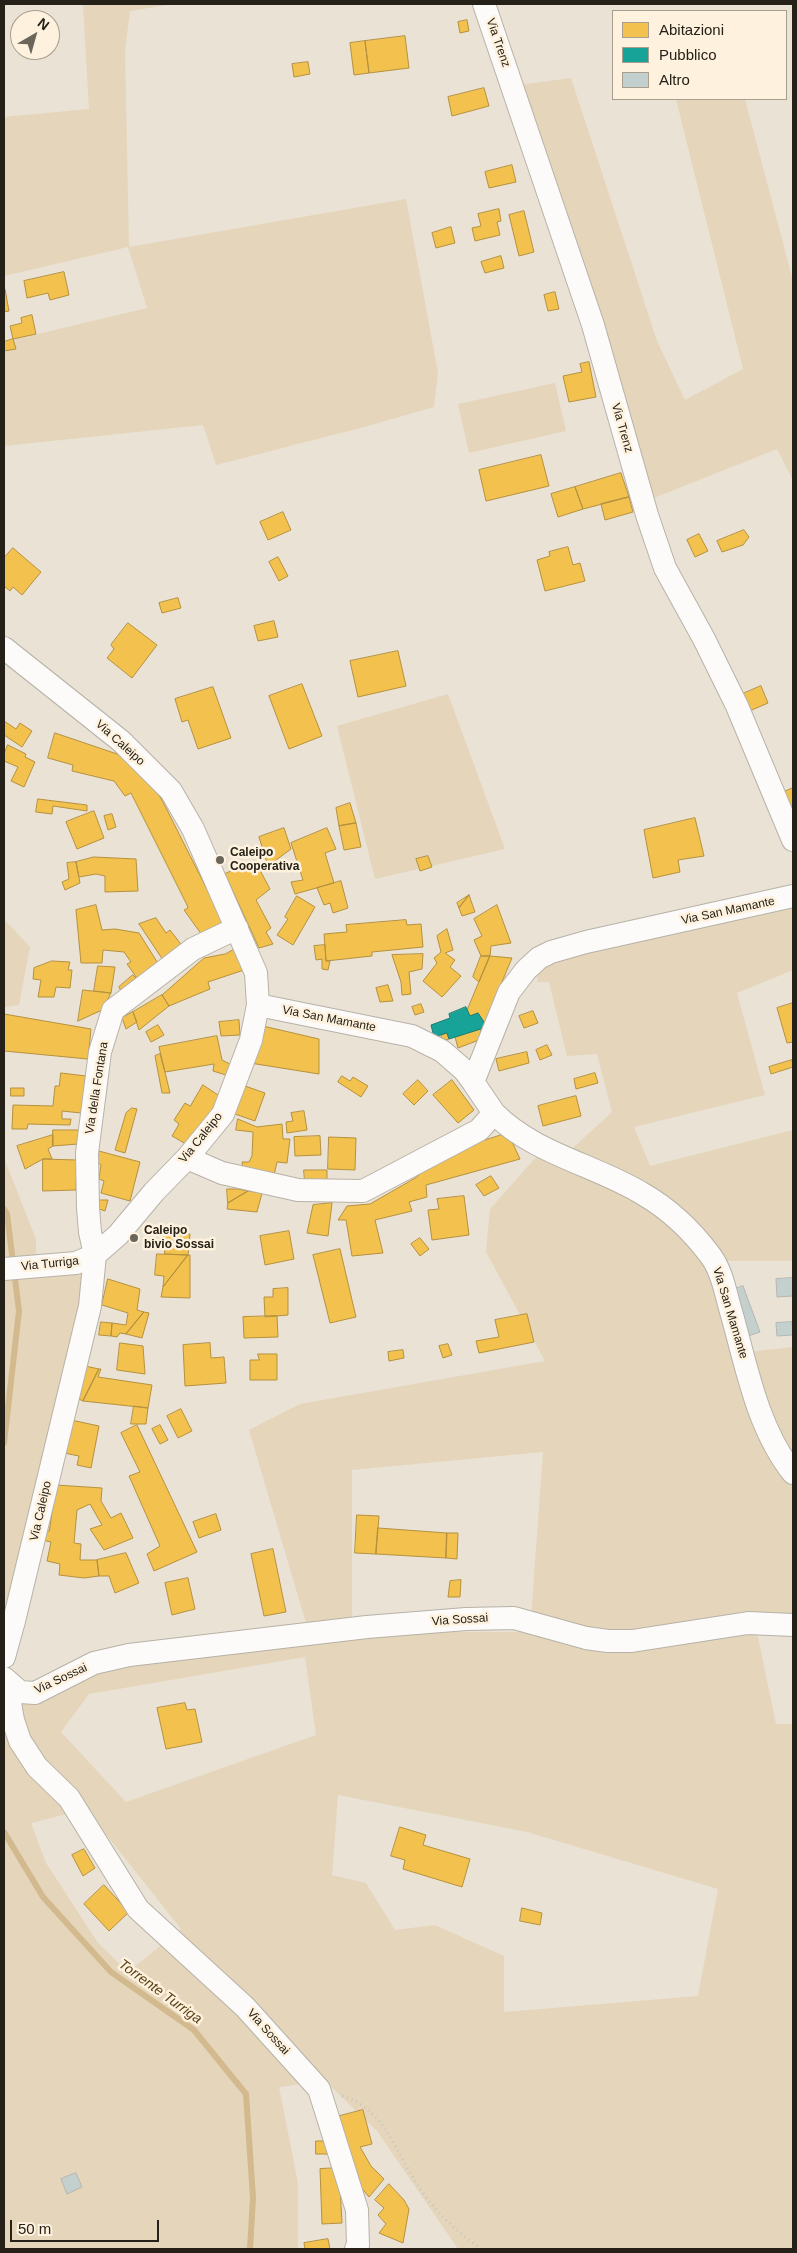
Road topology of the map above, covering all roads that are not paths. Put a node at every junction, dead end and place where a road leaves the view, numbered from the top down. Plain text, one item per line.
1 (484, 4) edge
2 (4, 648) edge
3 (793, 840) edge
4 (793, 896) edge
5 (236, 928) junction
6 (258, 1005) junction
7 (473, 1082) junction
8 (494, 1113) junction
9 (188, 1158) junction
10 (95, 1255) junction
11 (4, 1269) edge
12 (793, 1473) edge
13 (793, 1625) edge
14 (4, 1657) edge
15 (4, 1680) edge
16 (356, 2249) edge

1 - 3 street, Via Trenz
2 - 5 street, Via Caleipo
4 - 7 street, Via San Mamante
5 - 6 street, Via Caleipo
5 - 10 street, Via della Fontana
6 - 7 street, Via San Mamante
6 - 9 street, Via Caleipo
7 - 8 street, Via San Mamante
8 - 9 street
8 - 12 street, Via San Mamante
9 - 10 street, Via Caleipo
10 - 11 street, Via Turriga
10 - 14 street, Via Caleipo
13 - 15 street, Via Sossai
15 - 16 street, Via Sossai

